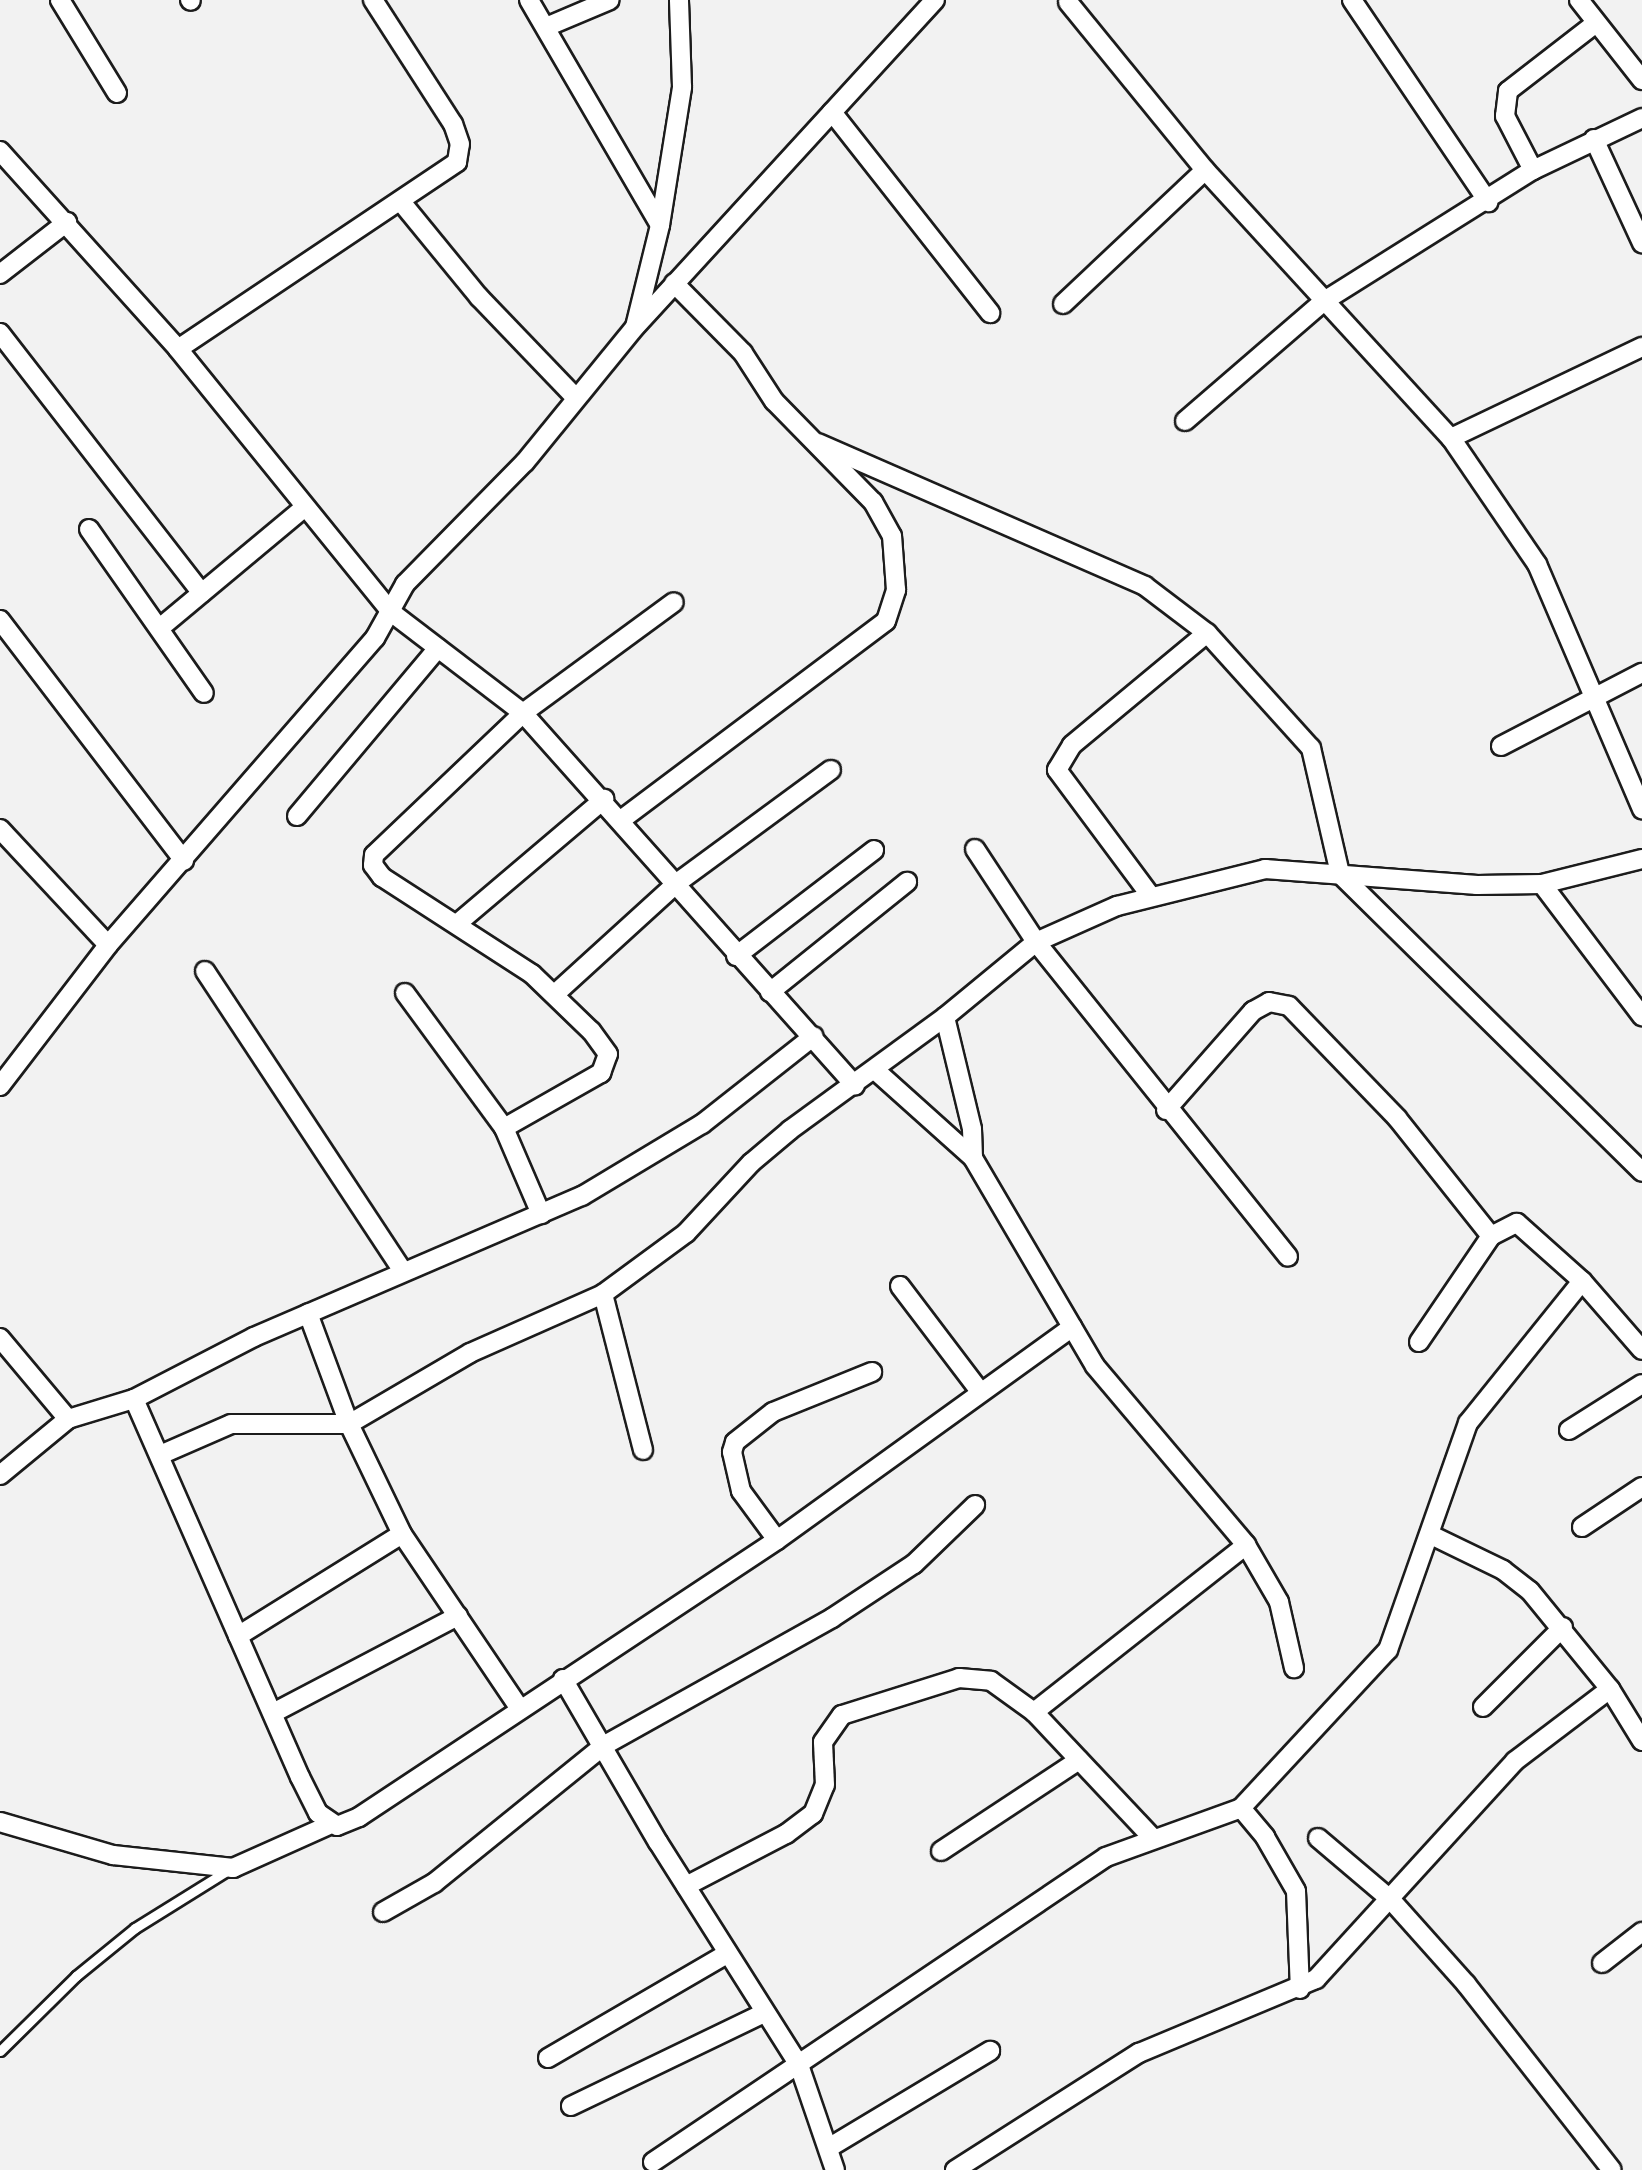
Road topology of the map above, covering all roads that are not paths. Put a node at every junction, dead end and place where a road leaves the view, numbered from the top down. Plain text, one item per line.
1 (60, 0) edge
2 (373, 0) edge
3 (529, 0) edge
4 (610, 0) edge
5 (679, 0) edge
6 (935, 0) edge
7 (1352, 0) edge
8 (1579, 0) edge
9 (1068, 2) edge
10 (1596, 23) junction
11 (546, 27) junction
12 (1642, 80) edge
13 (117, 93) dead end
14 (832, 112) junction
15 (1642, 118) edge
16 (1594, 139) junction
17 (0, 151) edge
18 (1205, 170) junction
19 (1533, 170) junction
20 (1488, 202) junction
21 (402, 203) junction
22 (67, 222) junction
23 (660, 225) junction
24 (1642, 243) edge
25 (0, 274) edge
26 (674, 283) junction
27 (1324, 301) junction
28 (1063, 304) dead end
29 (990, 313) dead end
30 (635, 327) junction
31 (0, 333) edge
32 (1642, 347) edge
33 (178, 349) junction
34 (576, 398) junction
35 (1185, 421) dead end
36 (1451, 438) junction
37 (818, 443) junction
38 (304, 508) junction
39 (89, 529) dead end
40 (202, 593) junction
41 (674, 602) dead end
42 (391, 612) junction
43 (0, 620) edge
44 (161, 627) junction
45 (1207, 633) junction
46 (438, 648) junction
47 (1642, 673) edge
48 (204, 693) dead end
49 (1595, 694) junction
50 (523, 713) junction
51 (1501, 746) dead end
52 (831, 770) dead end
53 (604, 799) junction
54 (1642, 809) edge
55 (297, 816) dead end
56 (621, 820) junction
57 (0, 829) edge
58 (975, 849) dead end
59 (874, 850) dead end
60 (1642, 859) edge
61 (184, 861) junction
62 (1340, 874) junction
63 (907, 882) dead end
64 (677, 883) junction
65 (1542, 884) junction
66 (1150, 895) junction
67 (458, 923) junction
68 (1036, 942) junction
69 (108, 945) junction
70 (736, 956) junction
71 (205, 971) dead end
72 (770, 992) junction
73 (405, 993) dead end
74 (555, 994) junction
75 (1634, 994) edge
76 (1642, 1016) edge
77 (945, 1017) junction
78 (814, 1036) junction
79 (875, 1070) junction
80 (855, 1085) junction
81 (0, 1086) edge
82 (1166, 1110) junction
83 (504, 1128) junction
84 (973, 1158) junction
85 (1642, 1172) edge
86 (541, 1214) junction
87 (1491, 1236) junction
88 (1288, 1256) dead end
89 (402, 1270) junction
90 (1582, 1281) junction
91 (900, 1286) dead end
92 (603, 1294) junction
93 (308, 1313) junction
94 (1072, 1327) junction
95 (0, 1338) edge
96 (1419, 1342) dead end
97 (1642, 1350) edge
98 (872, 1372) dead end
99 (1642, 1384) edge
100 (979, 1390) junction
101 (134, 1399) junction
102 (68, 1419) junction
103 (349, 1424) junction
104 (1569, 1430) dead end
105 (643, 1450) dead end
106 (160, 1455) junction
107 (0, 1475) edge
108 (1642, 1487) edge
109 (975, 1505) dead end
110 (1582, 1527) dead end
111 (402, 1534) junction
112 (1431, 1535) junction
113 (777, 1540) junction
114 (1246, 1545) junction
115 (458, 1616) junction
116 (1563, 1627) junction
117 (238, 1636) junction
118 (1294, 1668) dead end
119 (563, 1679) junction
120 (1610, 1689) junction
121 (1483, 1707) dead end
122 (520, 1709) junction
123 (1034, 1712) junction
124 (273, 1713) junction
125 (1642, 1741) edge
126 (603, 1746) junction
127 (1079, 1760) junction
128 (1241, 1808) junction
129 (0, 1822) edge
130 (329, 1825) junction
131 (1152, 1837) junction
132 (1318, 1838) dead end
133 (941, 1851) dead end
134 (233, 1868) junction
135 (686, 1886) junction
136 (1391, 1900) junction
137 (383, 1912) dead end
138 (1642, 1932) edge
139 (727, 1954) junction
140 (1602, 1963) dead end
141 (1300, 1989) junction
142 (764, 2013) junction
143 (0, 2051) edge
144 (990, 2051) dead end
145 (548, 2058) dead end
146 (799, 2065) junction
147 (571, 2106) dead end
148 (830, 2147) junction
149 (653, 2162) dead end
150 (835, 2170) edge
151 (955, 2170) edge
152 (1612, 2170) edge

1 - 13 street
2 - 21 street
3 - 11 street
4 - 11 street
5 - 23 street
6 - 14 street
7 - 20 street
8 - 10 street
9 - 18 street
10 - 12 street
10 - 19 street
11 - 23 street
14 - 26 street
14 - 29 street
15 - 16 street
16 - 19 street
16 - 24 street
17 - 22 street
18 - 27 street
18 - 28 street
19 - 20 street
20 - 27 street
21 - 33 street
21 - 34 street
22 - 25 street
22 - 33 street
23 - 30 street
26 - 30 street
26 - 37 street
27 - 35 street
27 - 36 street
30 - 34 street
31 - 40 street
32 - 36 street
33 - 38 street
34 - 42 street
36 - 49 street
37 - 45 street
37 - 56 street
38 - 40 street
38 - 42 street
39 - 44 street
40 - 44 street
41 - 50 street
42 - 46 street
42 - 61 street
43 - 61 street
44 - 48 street
45 - 62 street
45 - 66 street
46 - 50 street
46 - 55 street
47 - 49 street
49 - 51 street
49 - 54 street
50 - 53 street
50 - 67 street
52 - 64 street
53 - 56 street
53 - 67 street
56 - 64 street
57 - 69 street
58 - 68 street
59 - 70 street
60 - 65 street
61 - 69 street
62 - 65 street
62 - 66 street
62 - 85 street
63 - 72 street
64 - 70 street
64 - 74 street
65 - 75 street
66 - 68 street
67 - 74 street
68 - 77 street
68 - 82 street
69 - 81 street
70 - 72 street
71 - 89 street
72 - 78 street
73 - 83 street
74 - 83 street
75 - 76 street
77 - 79 street
77 - 84 street
78 - 80 street
78 - 86 street
79 - 80 street
79 - 84 street
80 - 92 street
82 - 87 street
82 - 88 street
83 - 86 street
84 - 94 street
86 - 89 street
87 - 90 street
87 - 96 street
89 - 93 street
90 - 97 street
90 - 112 street
91 - 100 street
92 - 103 street
92 - 105 street
93 - 101 street
93 - 103 street
94 - 100 street
94 - 114 street
95 - 102 street
98 - 113 street
99 - 104 street
100 - 113 street
101 - 102 street
101 - 106 street
102 - 107 street
103 - 106 street
103 - 111 street
106 - 117 street
108 - 110 street
109 - 126 street
111 - 115 street
111 - 117 street
112 - 116 street
112 - 128 street
113 - 119 street
114 - 118 street
114 - 123 street
115 - 122 street
115 - 124 street
116 - 120 street
116 - 121 street
117 - 124 street
119 - 122 street
119 - 126 street
120 - 125 street
120 - 136 street
122 - 130 street
123 - 127 street
123 - 135 street
124 - 130 street
126 - 135 street
126 - 137 street
127 - 131 street
127 - 133 street
128 - 131 street
128 - 141 street
129 - 134 street
130 - 134 street
131 - 146 street
132 - 136 street
134 - 143 lane
135 - 139 street
136 - 141 street
136 - 152 street
138 - 140 street
139 - 142 street
139 - 145 street
141 - 151 street
142 - 146 street
142 - 147 street
144 - 148 street
146 - 148 street
146 - 149 street
148 - 150 street

